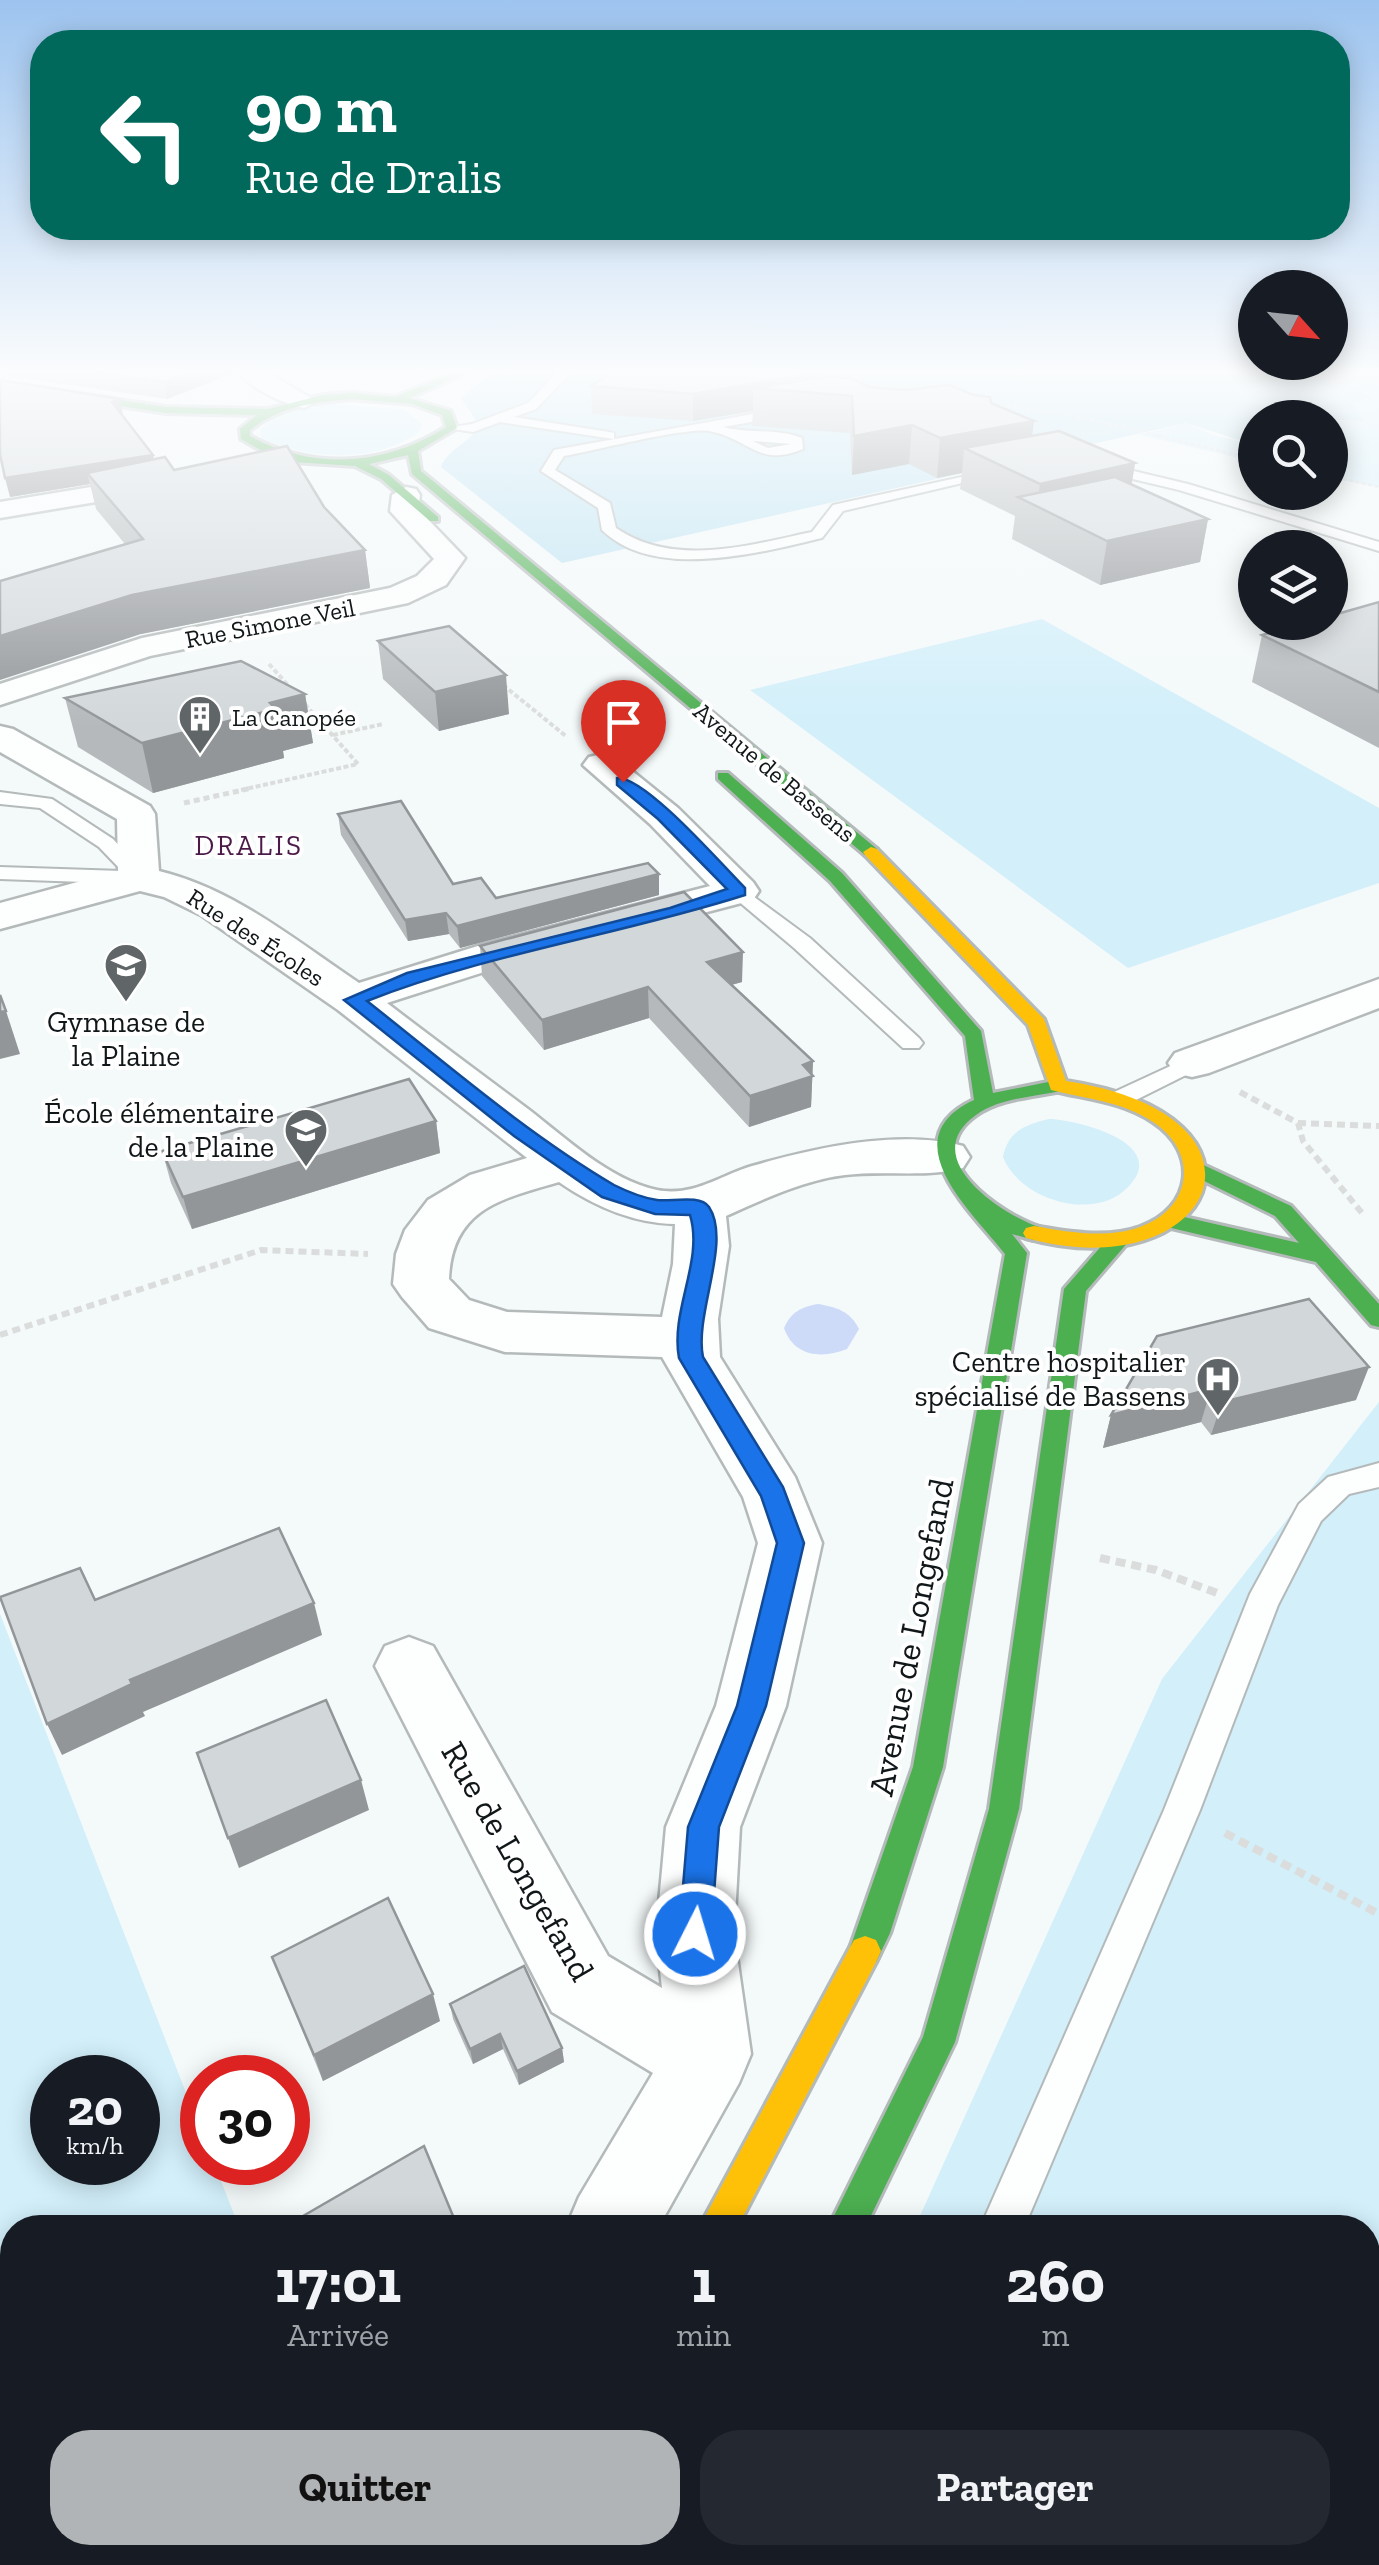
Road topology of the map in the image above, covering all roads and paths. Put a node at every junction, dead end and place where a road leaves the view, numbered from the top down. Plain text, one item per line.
1 (138, 489) edge
2 (399, 489) edge
3 (436, 489) edge
4 (576, 489) edge
5 (919, 489) edge
6 (1189, 489) edge
7 (406, 495) junction
8 (0, 510) edge
9 (1379, 547) edge
10 (472, 552) dead end
11 (238, 629) junction
12 (500, 684) edge
13 (0, 695) edge
14 (384, 724) dead end
15 (333, 735) junction
16 (0, 737) edge
17 (702, 758) dead end
18 (602, 764) joint
19 (0, 798) edge
20 (136, 814) junction
21 (0, 873) edge
22 (139, 878) junction
23 (738, 891) junction
24 (0, 916) edge
25 (1379, 992) edge
26 (354, 1000) junction
27 (910, 1043) dead end
28 (1192, 1063) junction
29 (1058, 1086) junction
30 (1122, 1098) junction
31 (984, 1099) junction
32 (1298, 1123) junction
33 (1379, 1126) edge
34 (945, 1157) junction
35 (566, 1164) junction
36 (1196, 1170) junction
37 (698, 1208) junction
38 (981, 1209) junction
39 (1170, 1221) junction
40 (1369, 1224) dead end
41 (1118, 1241) junction
42 (420, 1255) junction
43 (1318, 1255) junction
44 (1379, 1318) edge
45 (0, 1335) edge
46 (687, 1338) junction
47 (1379, 1475) edge
48 (409, 1666) dead end
49 (1182, 1810) junction
50 (1379, 1914) edge
51 (706, 2059) junction
52 (617, 2215) edge
53 (724, 2215) edge
54 (852, 2215) edge
55 (1008, 2215) edge

1 - 8 street
2 - 7 main road
3 - 29 main road, Avenue de Bassens
4 - 5 lane
6 - 9 lane
7 - 10 main road
7 - 11 street, Rue Simone Veil
11 - 13 street, Rue Simone Veil
11 - 15 path
12 - 18 path
14 - 15 path
15 - 20 path
16 - 20 street
17 - 31 main road, Avenue de Bassens
18 - 23 street
19 - 22 lane
20 - 22 street
21 - 22 lane
22 - 24 street
22 - 26 street, Rue des Écoles
23 - 26 street, Rue des Écoles
23 - 27 lane
25 - 28 street
26 - 35 street
28 - 30 lane
28 - 32 path
29 - 30 main road
29 - 31 main road
30 - 36 main road
31 - 34 main road
32 - 33 path
32 - 40 path
34 - 37 street
34 - 38 main road
35 - 37 street
35 - 42 street
36 - 39 main road
36 - 43 main road
37 - 46 street
38 - 41 main road
38 - 53 main road, Avenue de Longefand
39 - 41 main road
39 - 43 main road
41 - 54 main road
42 - 45 path
42 - 46 street
43 - 44 main road
46 - 51 street
47 - 49 lane
48 - 51 street, Rue de Longefand
49 - 50 path
49 - 55 lane
51 - 52 street

